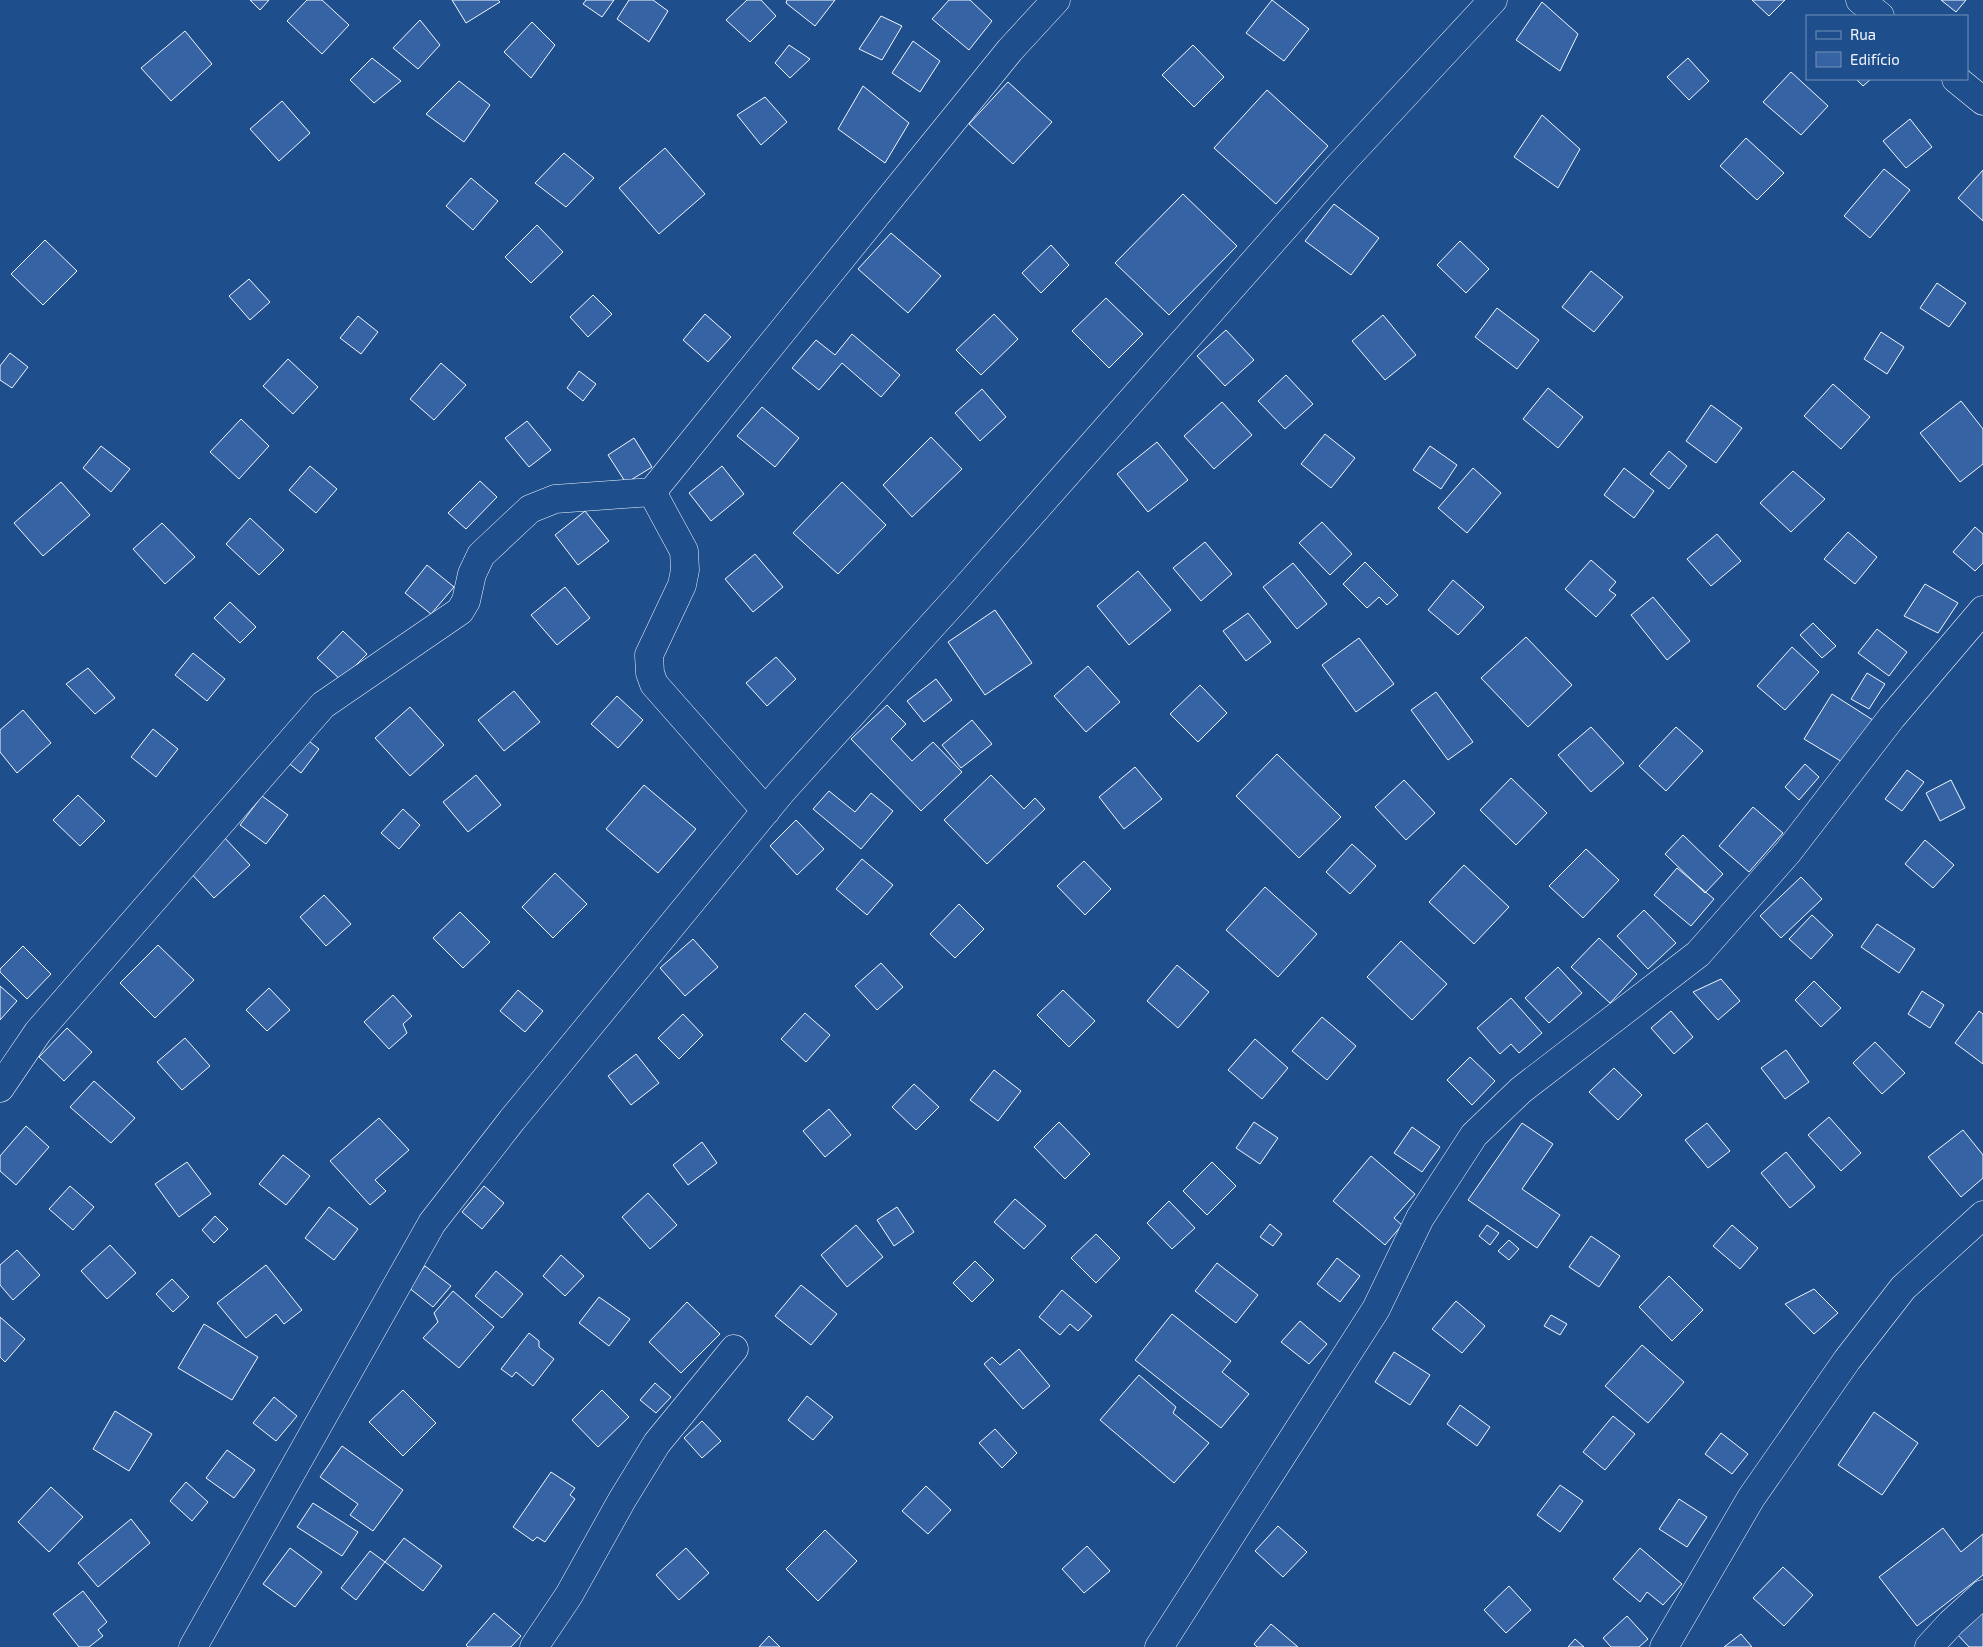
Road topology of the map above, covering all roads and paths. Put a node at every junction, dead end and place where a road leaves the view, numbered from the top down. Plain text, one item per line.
1 (1056, 0) edge
2 (1493, 0) edge
3 (1957, 80) edge
4 (1983, 101) edge
5 (652, 492) junction
6 (1983, 610) edge
7 (766, 811) junction
8 (0, 1088) edge
9 (1983, 1215) edge
10 (734, 1349) dead end
11 (1983, 1594) edge
12 (1666, 1646) edge
13 (193, 1647) edge
14 (534, 1647) edge
15 (1158, 1647) edge
16 (1929, 1647) edge

1 - 5 street
2 - 7 street
3 - 4 street
5 - 7 street
5 - 8 street
6 - 15 street
7 - 13 street
9 - 12 street
10 - 14 street
11 - 16 street

